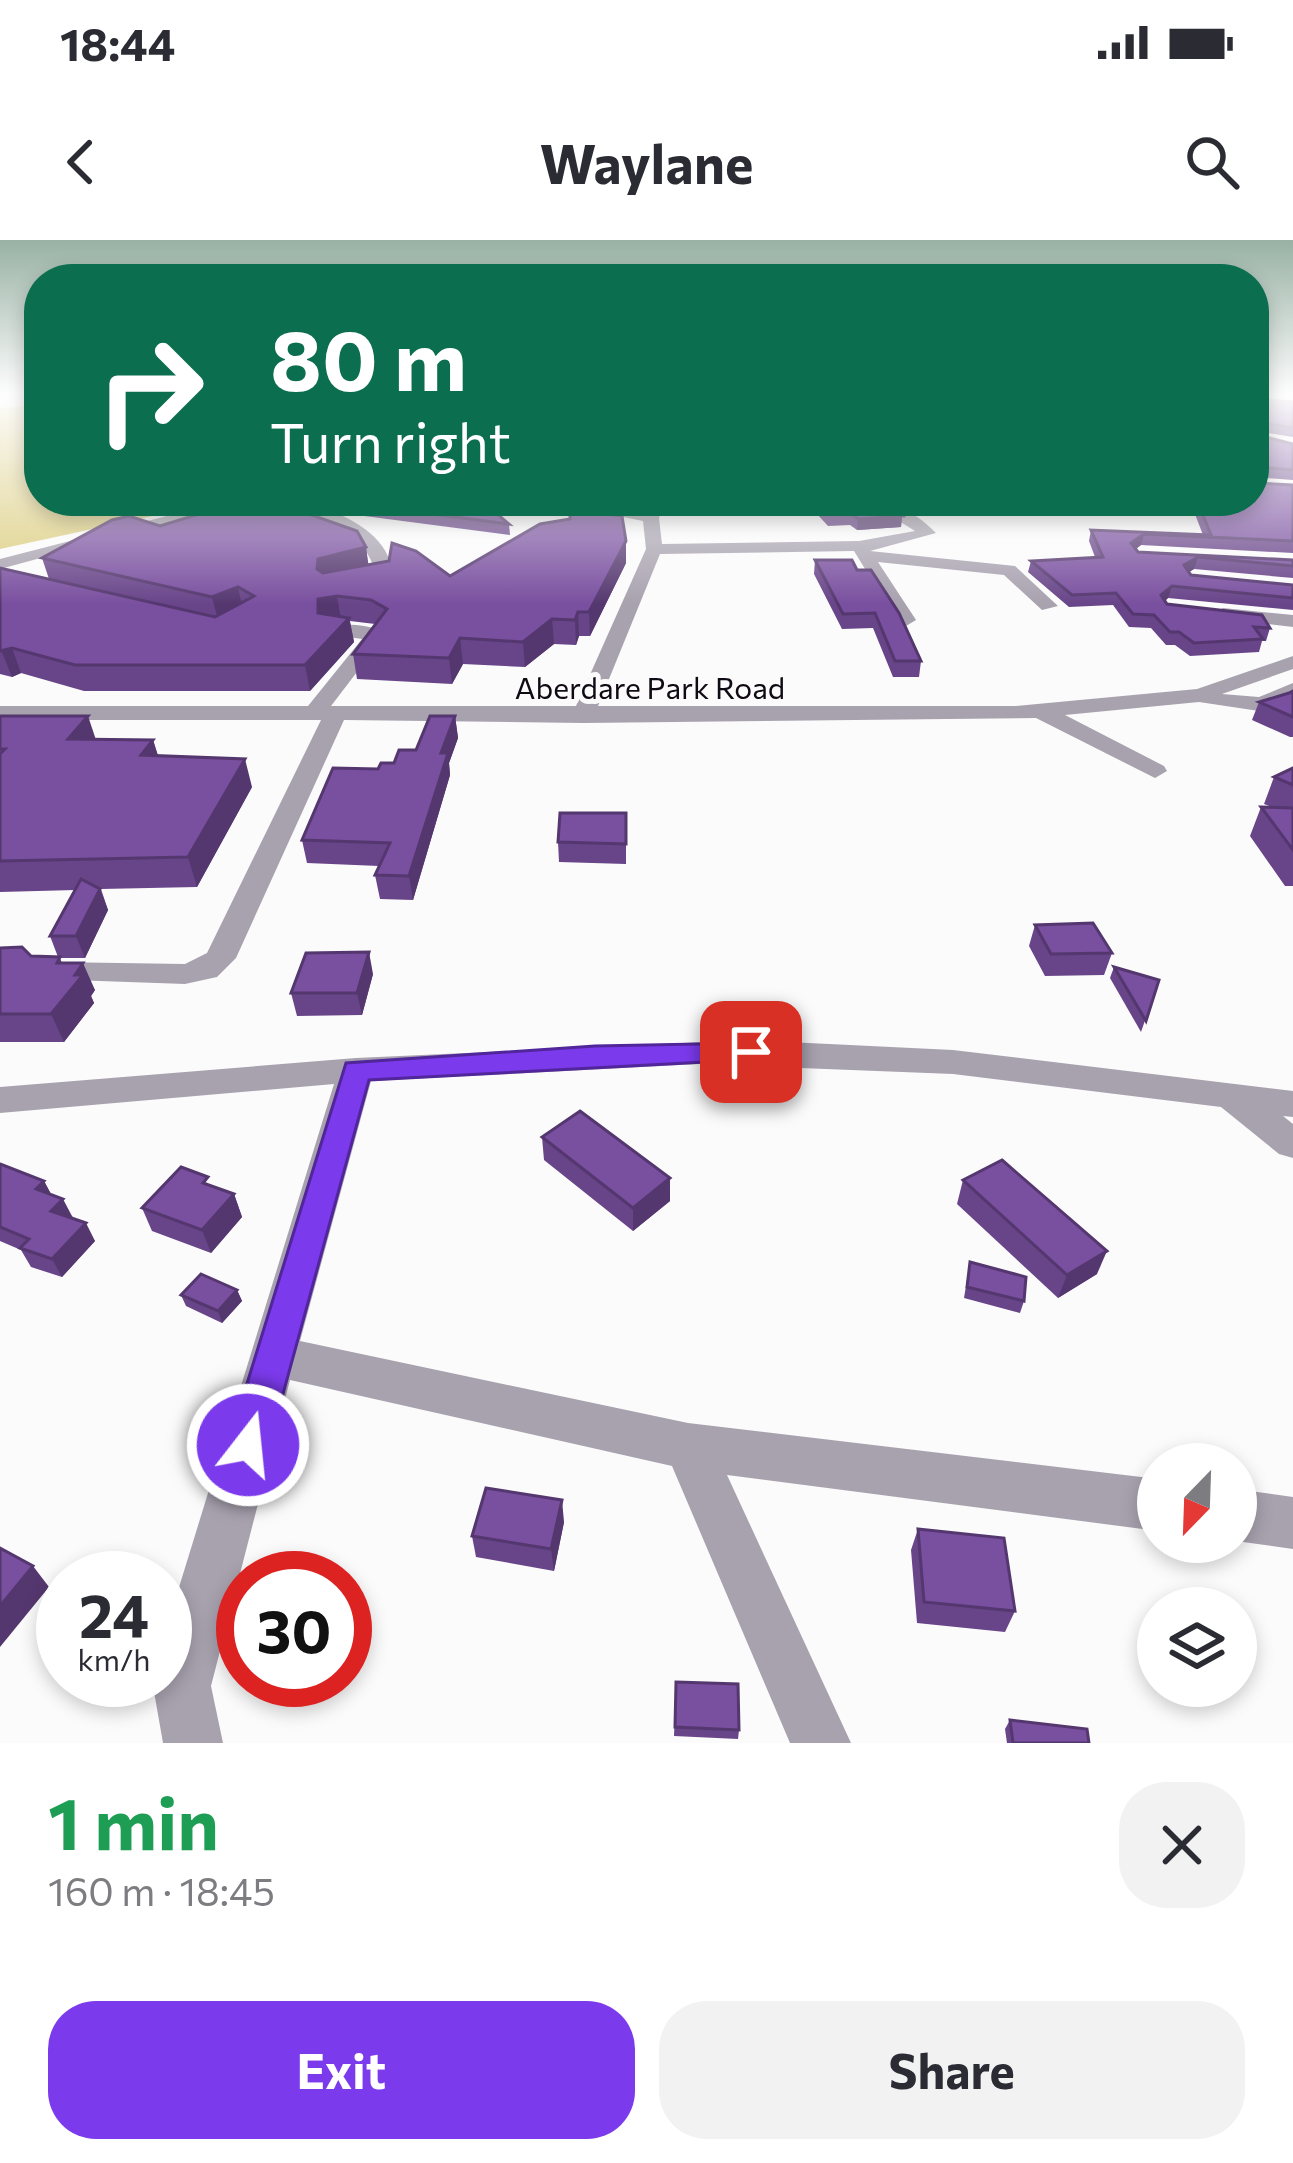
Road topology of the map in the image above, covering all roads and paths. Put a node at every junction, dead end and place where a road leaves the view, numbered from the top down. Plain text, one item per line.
1 (185, 516) edge
2 (330, 516) edge
3 (653, 516) edge
4 (906, 516) edge
5 (654, 549) junction
6 (862, 550) junction
7 (0, 564) edge
8 (0, 579) edge
9 (22, 584) edge
10 (332, 588) edge
11 (1049, 606) dead end
12 (1193, 611) edge
13 (906, 620) edge
14 (1293, 621) edge
15 (333, 630) edge
16 (1293, 662) edge
17 (1231, 684) junction
18 (1200, 695) junction
19 (1284, 696) edge
20 (1042, 712) junction
21 (0, 713) edge
22 (323, 716) junction
23 (583, 716) junction
24 (1155, 771) dead end
25 (55, 972) edge
26 (356, 1070) junction
27 (1231, 1096) junction
28 (0, 1100) edge
29 (1293, 1105) edge
30 (1293, 1144) edge
31 (274, 1356) junction
32 (688, 1446) junction
33 (1137, 1502) edge
34 (1257, 1518) edge
35 (1293, 1522) edge
36 (194, 1743) edge
37 (821, 1743) edge

1 - 7 street
2 - 10 street
3 - 5 street
4 - 6 street
5 - 6 street
5 - 23 street
6 - 11 street
6 - 13 street
8 - 9 street
12 - 14 street
15 - 22 street
16 - 17 street, Aberdare Park Road
17 - 18 street, Aberdare Park Road
17 - 19 street
18 - 19 street
18 - 20 street, Aberdare Park Road
20 - 23 street, Aberdare Park Road
20 - 24 street
21 - 22 street, Aberdare Park Road
22 - 23 street, Aberdare Park Road
22 - 25 street
26 - 27 street
26 - 28 street
26 - 31 street
27 - 29 street
27 - 30 street
31 - 32 street
31 - 36 street
32 - 33 street
32 - 37 street
34 - 35 street

